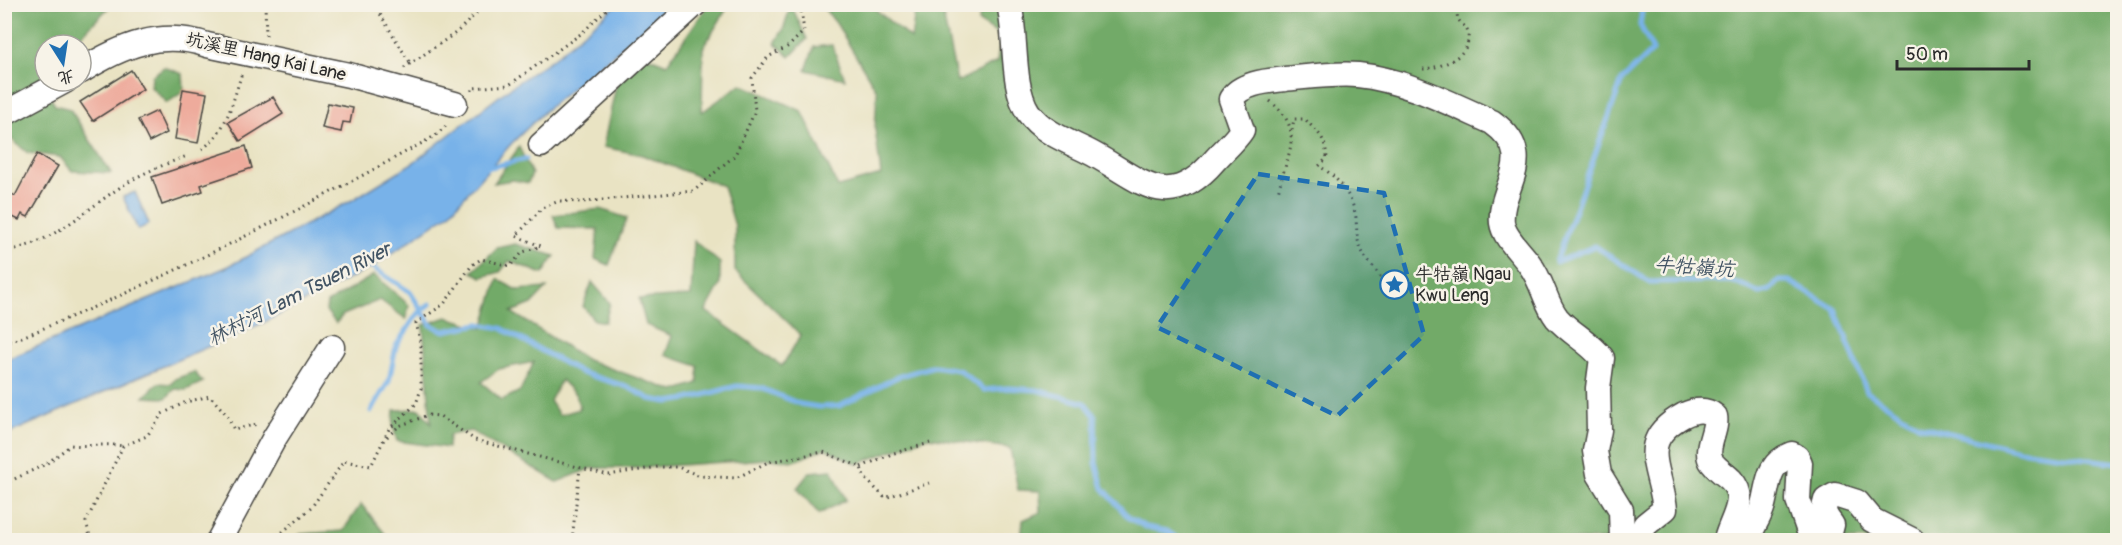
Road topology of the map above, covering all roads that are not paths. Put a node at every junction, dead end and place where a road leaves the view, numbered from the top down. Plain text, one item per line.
1 (695, 4) edge
2 (1009, 4) edge
3 (93, 63) edge
4 (43, 93) edge
5 (453, 113) road end
6 (4, 114) edge
7 (541, 145) dead end
8 (332, 347) dead end
9 (219, 540) edge
10 (1622, 540) edge
11 (1638, 540) edge
12 (1726, 540) edge
13 (1749, 540) edge
14 (1812, 540) edge
15 (1828, 540) edge
16 (1912, 540) edge

1 - 7 lane
2 - 10 lane
3 - 5 lane, 坑溪里 Hang Kai Lane
4 - 6 lane
8 - 9 lane
11 - 12 lane
13 - 14 lane
15 - 16 lane

